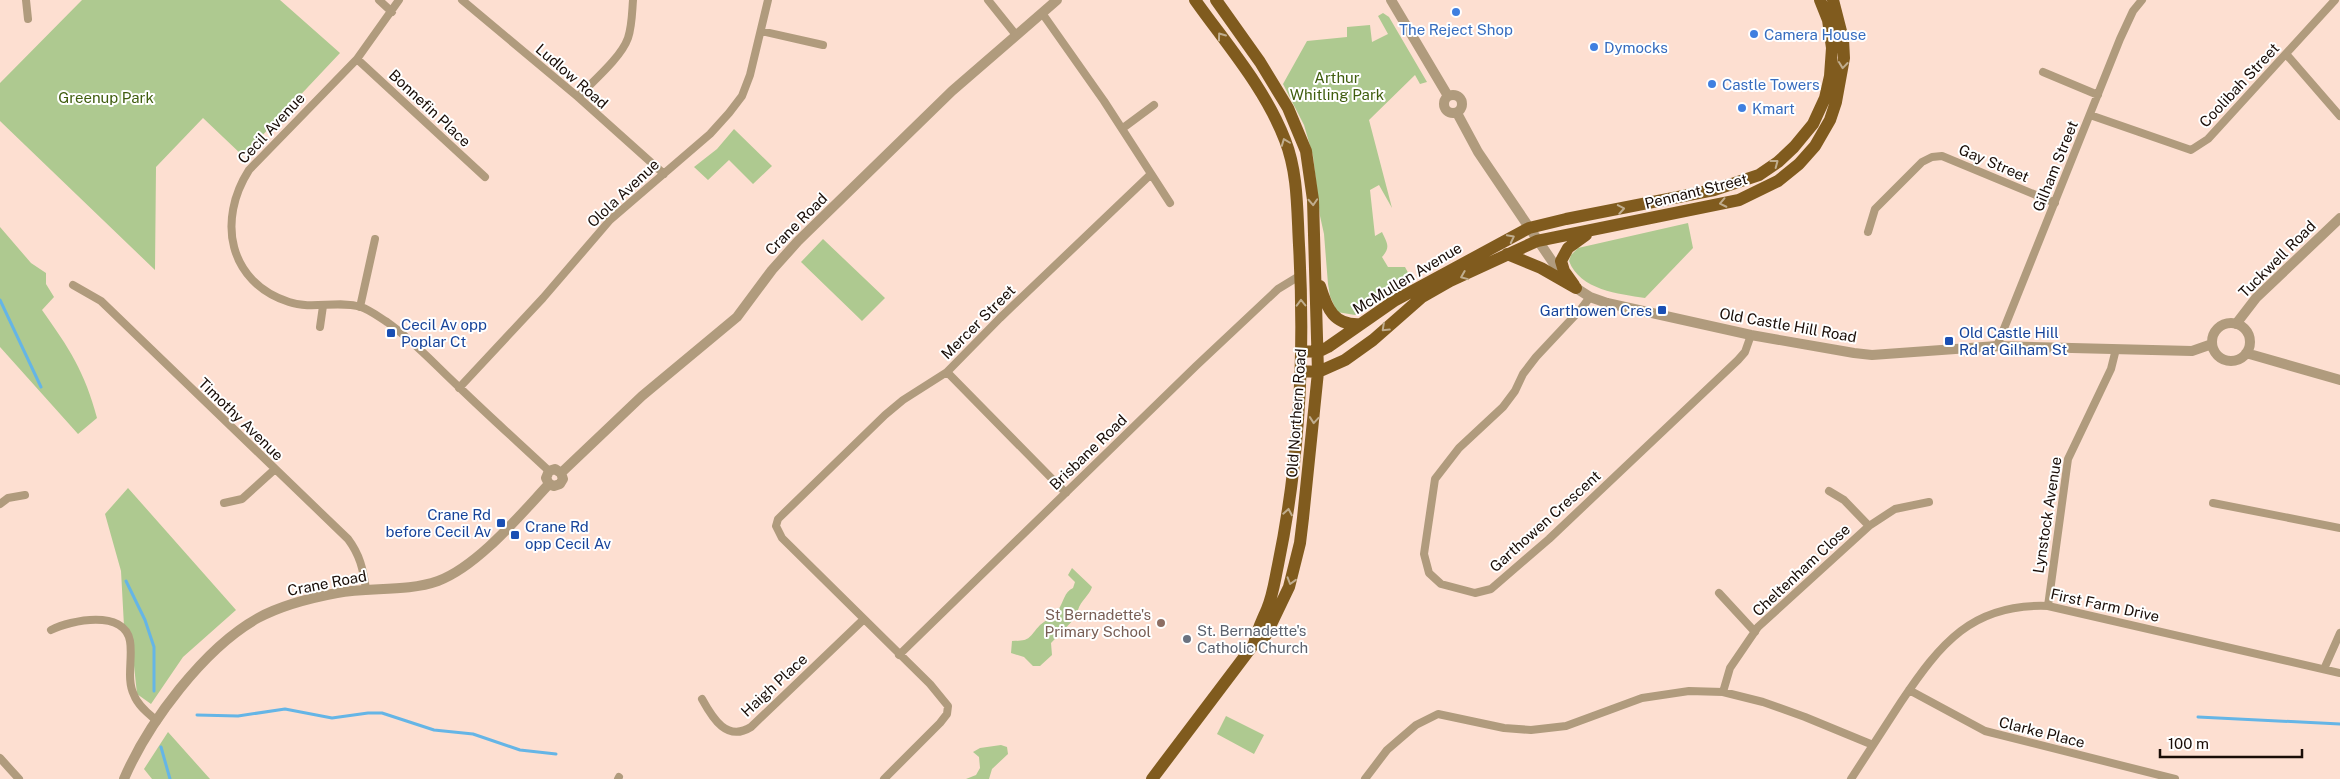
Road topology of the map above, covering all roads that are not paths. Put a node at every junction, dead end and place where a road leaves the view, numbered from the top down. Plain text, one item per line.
1 (26, 0) edge
2 (379, 0) edge
3 (399, 0) edge
4 (462, 0) edge
5 (633, 0) edge
6 (768, 0) edge
7 (988, 0) edge
8 (1057, 0) edge
9 (1195, 0) edge
10 (1216, 0) edge
11 (1391, 0) edge
12 (1820, 0) edge
13 (1833, 0) edge
14 (2142, 0) edge
15 (2335, 0) edge
16 (392, 12) junction
17 (1042, 13) junction
18 (28, 19) dead end
19 (761, 31) junction
20 (1016, 36) junction
21 (823, 45) dead end
22 (2286, 54) junction
23 (357, 59) junction
24 (1260, 62) junction
25 (1246, 71) junction
26 (2043, 72) dead end
27 (2098, 95) junction
28 (578, 98) junction
29 (1154, 105) dead end
30 (2090, 115) junction
31 (2340, 116) edge
32 (1123, 128) junction
33 (664, 174) junction
34 (1150, 175) junction
35 (485, 177) dead end
36 (1170, 203) dead end
37 (2055, 203) junction
38 (2340, 218) edge
39 (1529, 228) junction
40 (1593, 230) junction
41 (1868, 232) dead end
42 (375, 239) dead end
43 (1537, 242) junction
44 (1507, 254) junction
45 (1315, 269) junction
46 (1301, 275) junction
47 (73, 285) dead end
48 (1576, 288) junction
49 (1590, 296) junction
50 (323, 306) junction
51 (360, 307) junction
52 (1361, 324) junction
53 (2236, 324) junction
54 (320, 327) dead end
55 (1751, 335) junction
56 (2212, 344) junction
57 (1997, 346) junction
58 (2116, 349) junction
59 (1302, 352) junction
60 (1318, 352) junction
61 (2246, 353) junction
62 (1301, 371) junction
63 (947, 372) junction
64 (1318, 372) junction
65 (2340, 380) edge
66 (459, 388) junction
67 (274, 470) junction
68 (549, 471) junction
69 (561, 472) junction
70 (549, 484) junction
71 (1829, 491) dead end
72 (1066, 493) junction
73 (26, 495) dead end
74 (1929, 502) dead end
75 (2213, 502) dead end
76 (224, 503) dead end
77 (0, 504) edge
78 (1869, 526) junction
79 (2340, 528) edge
80 (366, 589) junction
81 (1719, 593) dead end
82 (2048, 606) junction
83 (864, 619) junction
84 (52, 630) dead end
85 (1755, 632) junction
86 (2340, 633) edge
87 (1254, 644) junction
88 (899, 655) junction
89 (2324, 670) junction
90 (2340, 673) edge
91 (1910, 690) junction
92 (1723, 692) junction
93 (702, 699) dead end
94 (157, 721) junction
95 (1873, 745) junction
96 (0, 758) edge
97 (19, 779) edge
98 (124, 779) edge
99 (884, 779) edge
100 (1152, 779) edge
101 (1365, 779) edge
102 (1851, 779) edge
103 (2176, 779) edge

1 - 18 street
2 - 16 street
3 - 16 street, Cecil Avenue
4 - 28 street, Ludlow Road
5 - 28 street
6 - 19 street, Olola Avenue
7 - 20 street
8 - 17 street, Crane Road
25 -> 9 main road, Old Northern Road
10 - 24 main road, Old Northern Road
11 - 39 street, Old Castle Hill Road
39 -> 12 main road, Pennant Street
13 -> 40 main road, Pennant Street
14 - 27 street, Gilham Street
15 - 22 street, Coolibah Street
16 - 23 street, Cecil Avenue
17 - 20 street, Crane Road
17 - 32 street
19 - 21 street
19 - 33 street, Olola Avenue
20 - 69 street, Crane Road
22 - 30 street, Coolibah Street
22 - 31 street
23 - 35 street, Bonnefin Place
23 - 50 street, Cecil Avenue
24 - 25 main road
24 -> 45 main road, Old Northern Road
46 -> 25 main road, Old Northern Road
26 - 27 street
27 - 30 street, Gilham Street
28 - 33 street, Ludlow Road
29 - 32 street
30 - 37 street, Gilham Street
32 - 34 street
33 - 66 street, Olola Avenue
34 - 36 street
34 - 63 street, Mercer Street
37 - 41 street, Gay Street
37 - 57 street, Gilham Street
38 - 53 street, Tuckwell Road
39 - 43 street, Old Castle Hill Road
52 -> 39 main road, McMullen Avenue
40 - 43 main road, Pennant Street
40 - 48 main road
42 - 51 street
43 - 44 main road, McMullen Avenue
43 - 48 street, Old Castle Hill Road
44 - 48 main road
44 -> 64 main road, McMullen Avenue
45 - 46 main road
45 - 52 main road
45 - 60 main road, Old Northern Road
59 -> 46 main road, Old Northern Road
46 - 72 street, Brisbane Road
47 - 67 street, Timothy Avenue
48 - 49 street, Old Castle Hill Road
49 - 55 street, Old Castle Hill Road
49 - 55 street, Garthowen Crescent
50 - 51 street, Cecil Avenue
50 - 54 street
51 - 66 street, Cecil Avenue
52 - 60 main road, McMullen Avenue
53 - 56 street
53 - 61 street
55 - 57 street, Old Castle Hill Road
56 - 58 street, Old Castle Hill Road
56 - 61 street
57 - 58 street, Old Castle Hill Road
58 - 82 street, Lynstock Avenue
59 - 60 main road
59 - 62 main road, Old Northern Road
60 - 64 main road, Old Northern Road
61 - 65 street
62 - 64 main road, McMullen Avenue
87 -> 62 main road, Old Northern Road
63 - 72 street, Mercer Street
63 - 83 street
64 -> 87 main road, Old Northern Road
66 - 68 street, Cecil Avenue
67 - 76 street
67 - 80 street, Timothy Avenue
68 - 69 street
68 - 70 street
69 - 70 street
70 - 80 street, Crane Road
71 - 78 street
72 - 88 street, Brisbane Road
73 - 77 street
74 - 78 street, Cheltenham Close
75 - 79 street
78 - 85 street, Cheltenham Close
80 - 94 street, Crane Road
81 - 85 street
82 - 89 street, First Farm Drive
82 - 91 street, First Farm Drive
83 - 88 street
83 - 93 street, Haigh Place
84 - 94 street
85 - 92 street, Cheltenham Close
86 - 89 street
87 - 100 main road, Old Northern Road
88 - 99 street
89 - 90 street, First Farm Drive
91 - 95 street, First Farm Drive
91 - 103 street, Clarke Place
92 - 95 street
92 - 101 street
94 - 98 street, Crane Road
95 - 102 street, First Farm Drive
96 - 97 street

